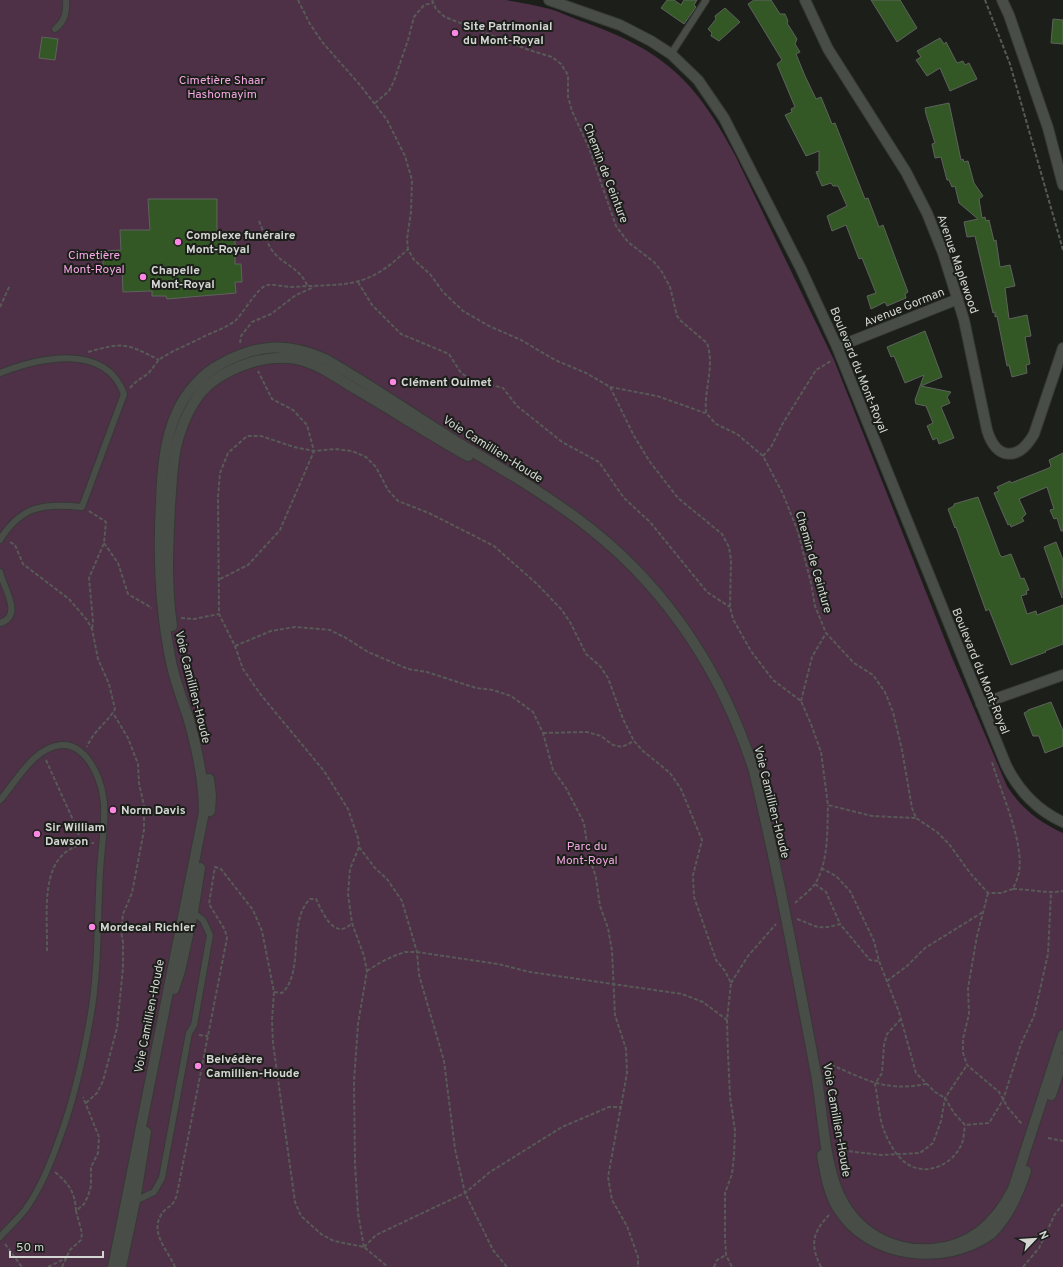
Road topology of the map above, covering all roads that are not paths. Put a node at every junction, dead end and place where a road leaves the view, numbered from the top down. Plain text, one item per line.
1 (66, 0) edge
2 (549, 0) edge
3 (706, 0) edge
4 (805, 0) edge
5 (1002, 0) edge
6 (55, 29) dead end
7 (672, 54) junction
8 (1063, 185) edge
9 (958, 299) junction
10 (837, 347) junction
11 (1063, 348) edge
12 (0, 373) edge
13 (2, 538) edge
14 (0, 572) edge
15 (0, 623) edge
16 (1063, 675) edge
17 (981, 704) junction
18 (0, 800) edge
19 (1063, 822) edge
20 (193, 912) junction
21 (1063, 1035) edge
22 (1063, 1059) edge
23 (135, 1201) junction
24 (0, 1238) edge
25 (113, 1267) edge
26 (121, 1267) edge

1 - 6 lane
2 - 7 street, Boulevard du Mont-Royal
3 - 7 lane
4 - 9 street, Avenue Maplewood
5 - 8 street
7 - 10 street, Boulevard du Mont-Royal
9 - 10 street, Avenue Gorman
9 - 11 street, Avenue Maplewood
10 - 17 street, Boulevard du Mont-Royal
12 - 13 lane
14 - 15 lane
16 - 17 street
17 - 19 street, Boulevard du Mont-Royal
18 - 24 lane
20 - 22 street, Voie Camillien-Houde
20 - 23 street, Voie Camillien-Houde
20 - 23 lane
21 - 25 street, Voie Camillien-Houde
23 - 26 street, Voie Camillien-Houde

